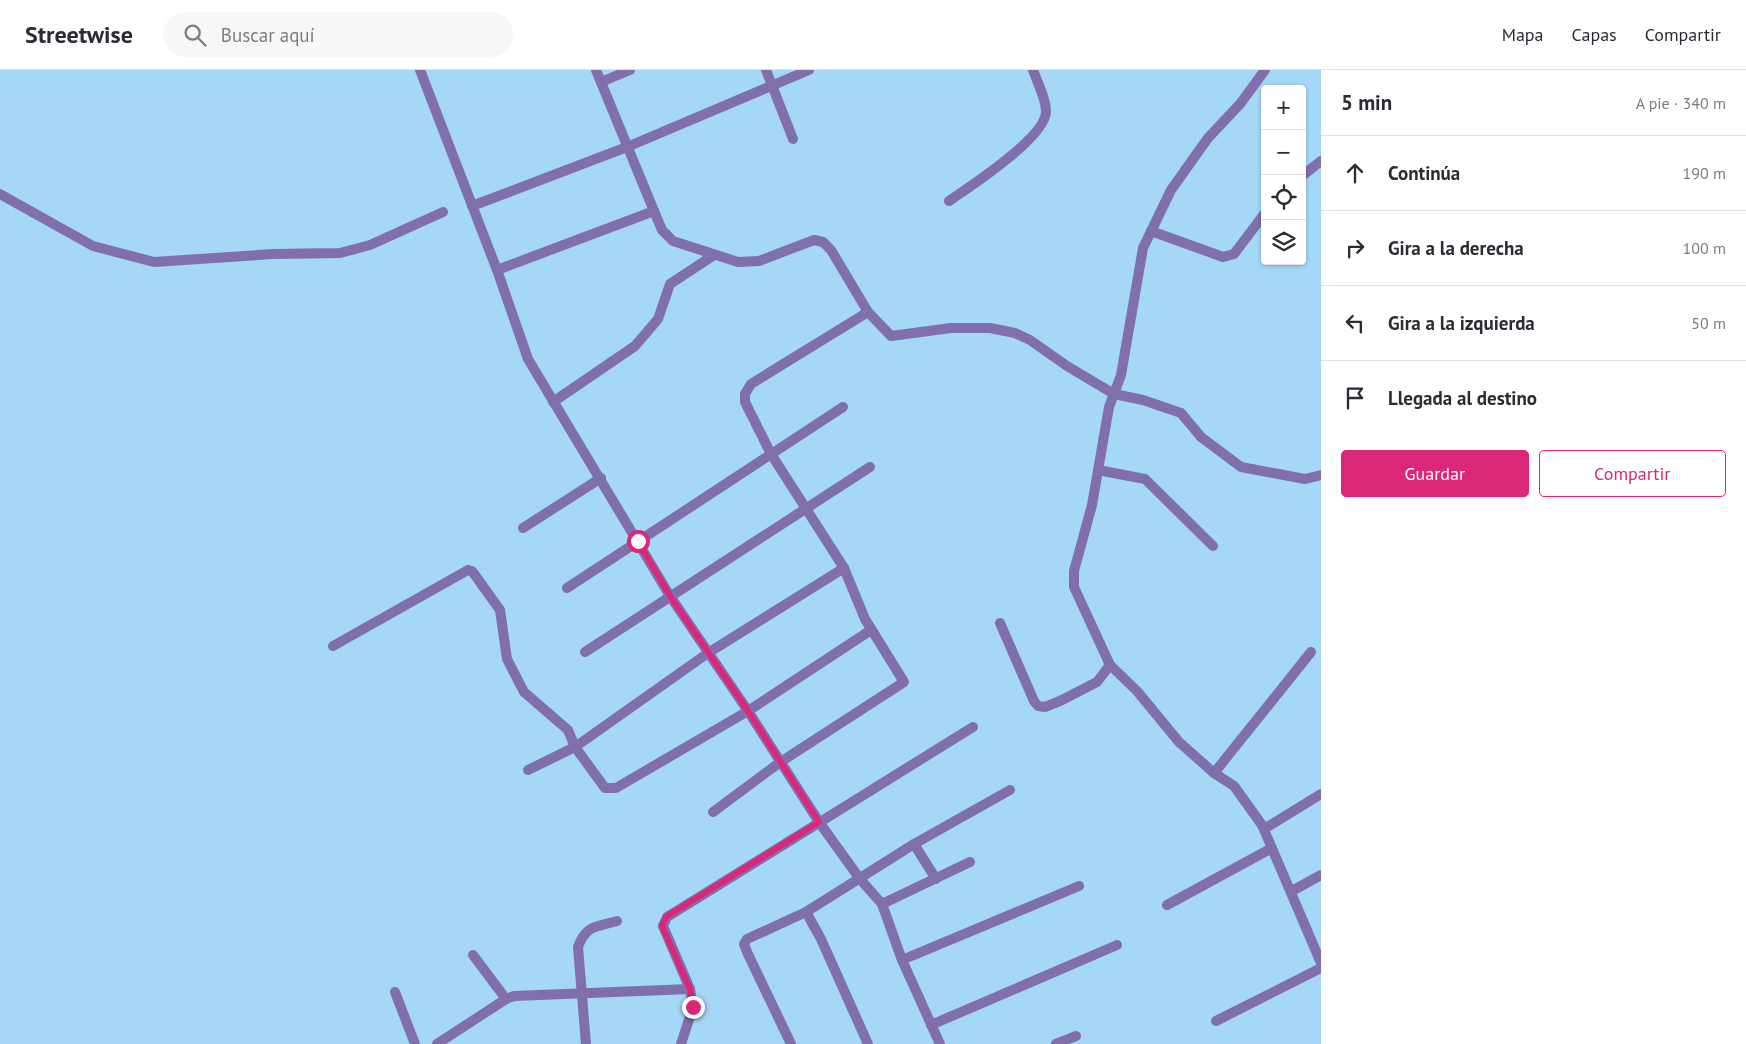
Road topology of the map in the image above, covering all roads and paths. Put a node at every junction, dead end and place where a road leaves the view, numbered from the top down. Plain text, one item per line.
1 (420, 70) edge
2 (596, 70) edge
3 (630, 70) edge
4 (766, 70) edge
5 (809, 70) edge
6 (1034, 70) edge
7 (1265, 70) edge
8 (601, 82) junction
9 (772, 85) junction
10 (793, 139) dead end
11 (627, 147) junction
12 (1321, 161) edge
13 (1303, 175) edge
14 (0, 194) edge
15 (949, 201) dead end
16 (472, 206) junction
17 (654, 211) junction
18 (443, 212) dead end
19 (1261, 218) edge
20 (1151, 231) junction
21 (714, 255) junction
22 (496, 270) junction
23 (868, 312) junction
24 (1114, 394) junction
25 (553, 402) junction
26 (843, 407) dead end
27 (771, 454) junction
28 (870, 467) dead end
29 (1098, 470) junction
30 (1321, 475) edge
31 (601, 478) junction
32 (807, 509) junction
33 (522, 528) dead end
34 (638, 541) junction
35 (1213, 546) dead end
36 (844, 568) junction
37 (567, 588) dead end
38 (670, 596) junction
39 (1000, 623) dead end
40 (871, 630) junction
41 (333, 646) dead end
42 (585, 652) dead end
43 (1311, 652) dead end
44 (708, 653) junction
45 (1110, 665) junction
46 (748, 711) junction
47 (973, 727) dead end
48 (575, 747) junction
49 (779, 763) junction
50 (528, 770) dead end
51 (1214, 773) junction
52 (1010, 790) dead end
53 (1321, 794) edge
54 (713, 812) dead end
55 (819, 822) junction
56 (1264, 828) junction
57 (914, 844) junction
58 (1272, 848) junction
59 (970, 862) dead end
60 (1321, 874) edge
61 (860, 879) junction
62 (936, 879) junction
63 (1079, 886) dead end
64 (1292, 891) junction
65 (882, 904) junction
66 (1167, 905) dead end
67 (806, 912) junction
68 (617, 921) dead end
69 (1117, 945) dead end
70 (473, 955) dead end
71 (902, 960) junction
72 (1321, 963) edge
73 (1321, 968) edge
74 (690, 989) junction
75 (395, 992) dead end
76 (582, 993) junction
77 (506, 998) junction
78 (1216, 1021) dead end
79 (931, 1025) junction
80 (1076, 1036) dead end
81 (415, 1044) edge
82 (437, 1044) edge
83 (586, 1044) edge
84 (681, 1044) edge
85 (790, 1044) edge
86 (868, 1044) edge
87 (940, 1044) edge
88 (1056, 1044) edge

1 - 16 street
2 - 8 street
3 - 8 street
4 - 9 street
5 - 9 street
6 - 15 street
7 - 20 street
8 - 11 street
9 - 10 street
9 - 11 street
11 - 16 street
11 - 17 street
12 - 13 street
14 - 18 street
16 - 22 street
17 - 21 street
17 - 22 street
19 - 20 street
20 - 24 street
21 - 23 street
21 - 25 street
22 - 25 street
23 - 24 street
23 - 27 street
24 - 29 street
24 - 30 street
25 - 31 street
26 - 27 street
27 - 32 street
27 - 34 street
28 - 32 street
29 - 35 street
29 - 45 street
31 - 33 street
31 - 34 street
32 - 36 street
32 - 38 street
34 - 37 street
34 - 38 street
36 - 40 street
36 - 44 street
38 - 42 street
38 - 44 street
39 - 45 street
40 - 46 street
40 - 49 street
41 - 48 street
43 - 51 street
44 - 46 street
44 - 48 street
45 - 51 street
46 - 48 street
46 - 49 street
47 - 55 street
48 - 50 street
49 - 54 street
49 - 55 street
51 - 56 street
52 - 57 street
53 - 56 street
55 - 61 street
55 - 74 street
56 - 58 street
57 - 61 street
57 - 62 street
58 - 64 street
58 - 66 street
59 - 62 street
60 - 64 street
61 - 65 street
61 - 67 street
62 - 65 street
63 - 71 street
64 - 72 street
65 - 71 street
67 - 85 street
67 - 86 street
68 - 76 street
69 - 79 street
70 - 77 street
71 - 79 street
73 - 78 street
74 - 76 street
74 - 84 street
75 - 81 street
76 - 77 street
76 - 83 street
77 - 82 street
79 - 87 street
80 - 88 street

